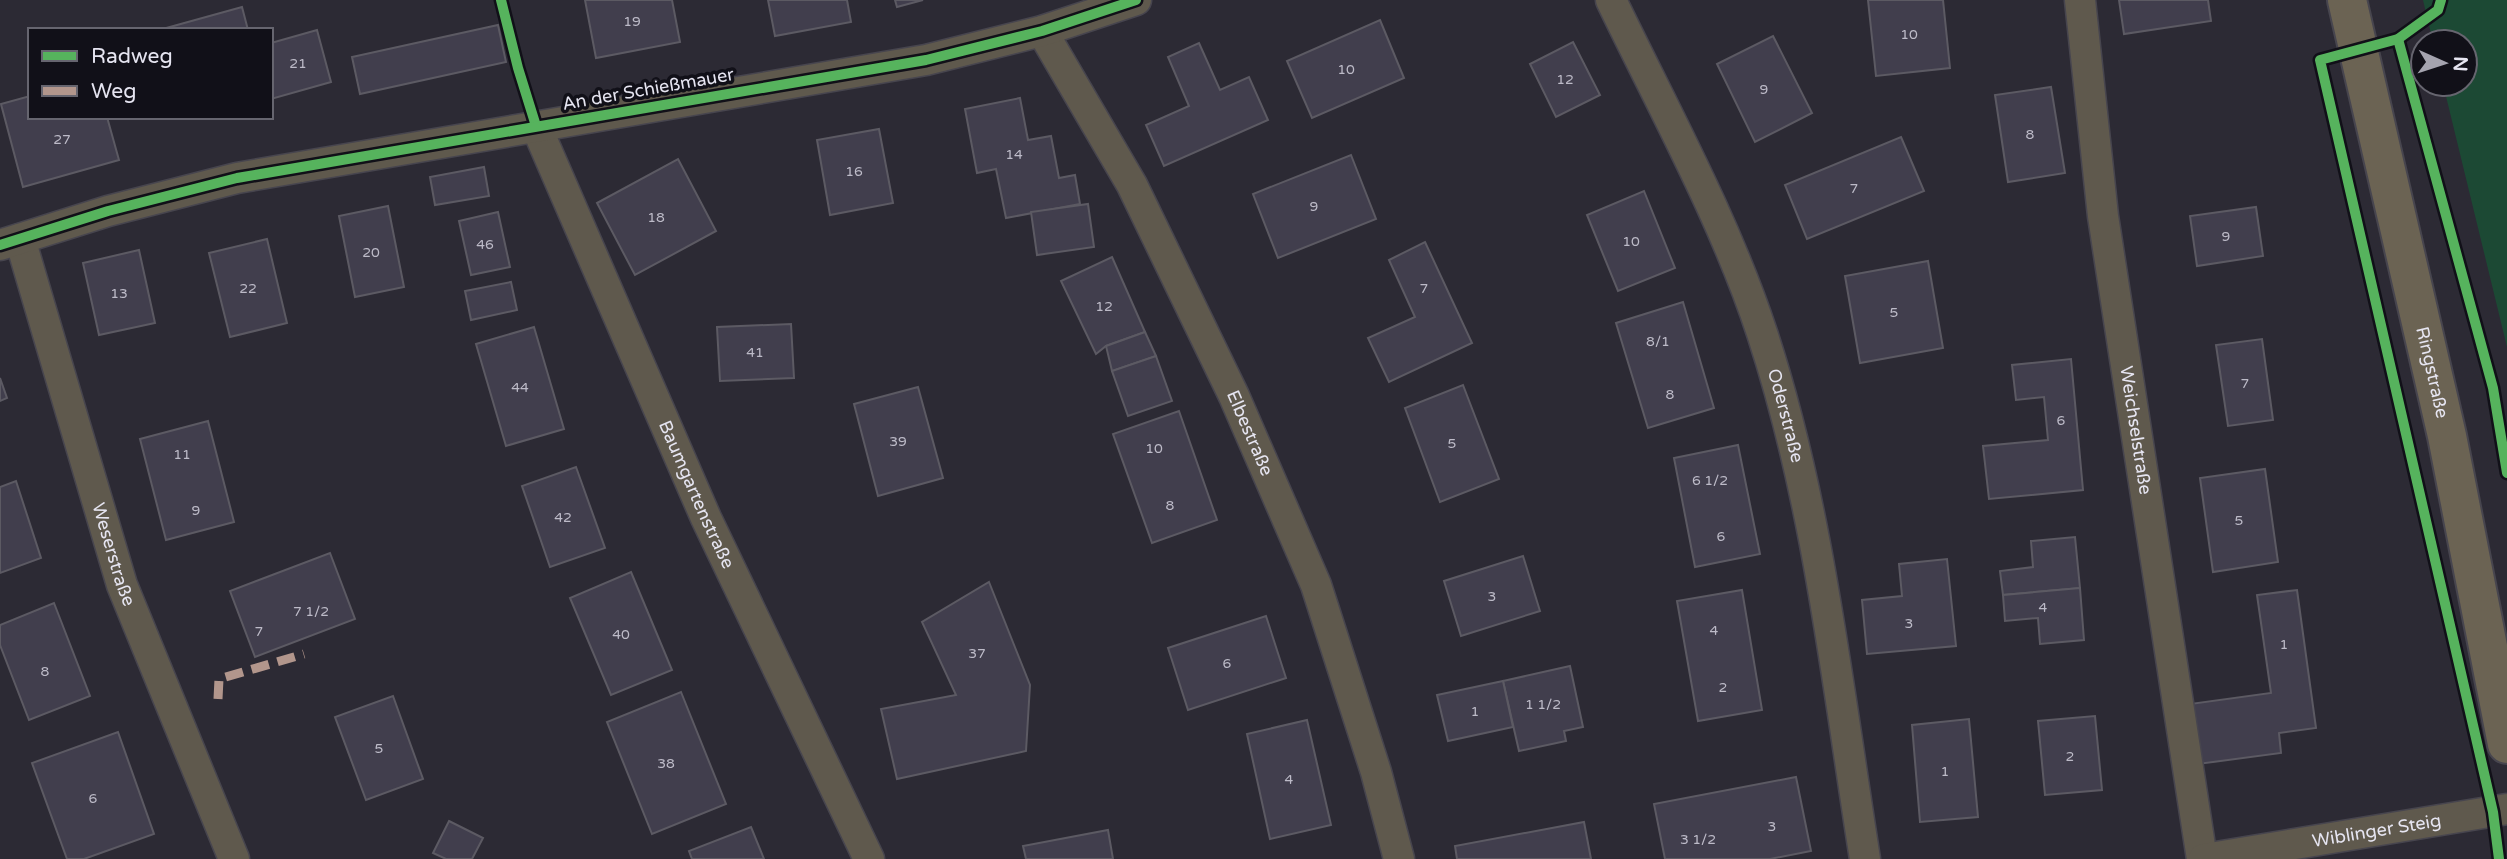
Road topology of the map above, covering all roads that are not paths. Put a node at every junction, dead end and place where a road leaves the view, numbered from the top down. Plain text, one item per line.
1 (1136, 0) edge
2 (1611, 0) edge
3 (2080, 0) edge
4 (2347, 0) edge
5 (1042, 31) junction
6 (536, 126) junction
7 (10, 242) edge
8 (2507, 744) edge
9 (2507, 809) edge
10 (234, 859) edge
11 (869, 859) edge
12 (1399, 859) edge
13 (1865, 859) edge
14 (2203, 859) edge

1 - 5 street, An der Schießmauer
2 - 13 street, Oderstraße
3 - 14 street, Weichselstraße
4 - 8 main road, Ringstraße
5 - 6 street, An der Schießmauer
5 - 12 street, Elbestraße
6 - 7 street, An der Schießmauer
6 - 11 street, Baumgartenstraße
7 - 10 street, Weserstraße
9 - 14 street, Wiblinger Steig

